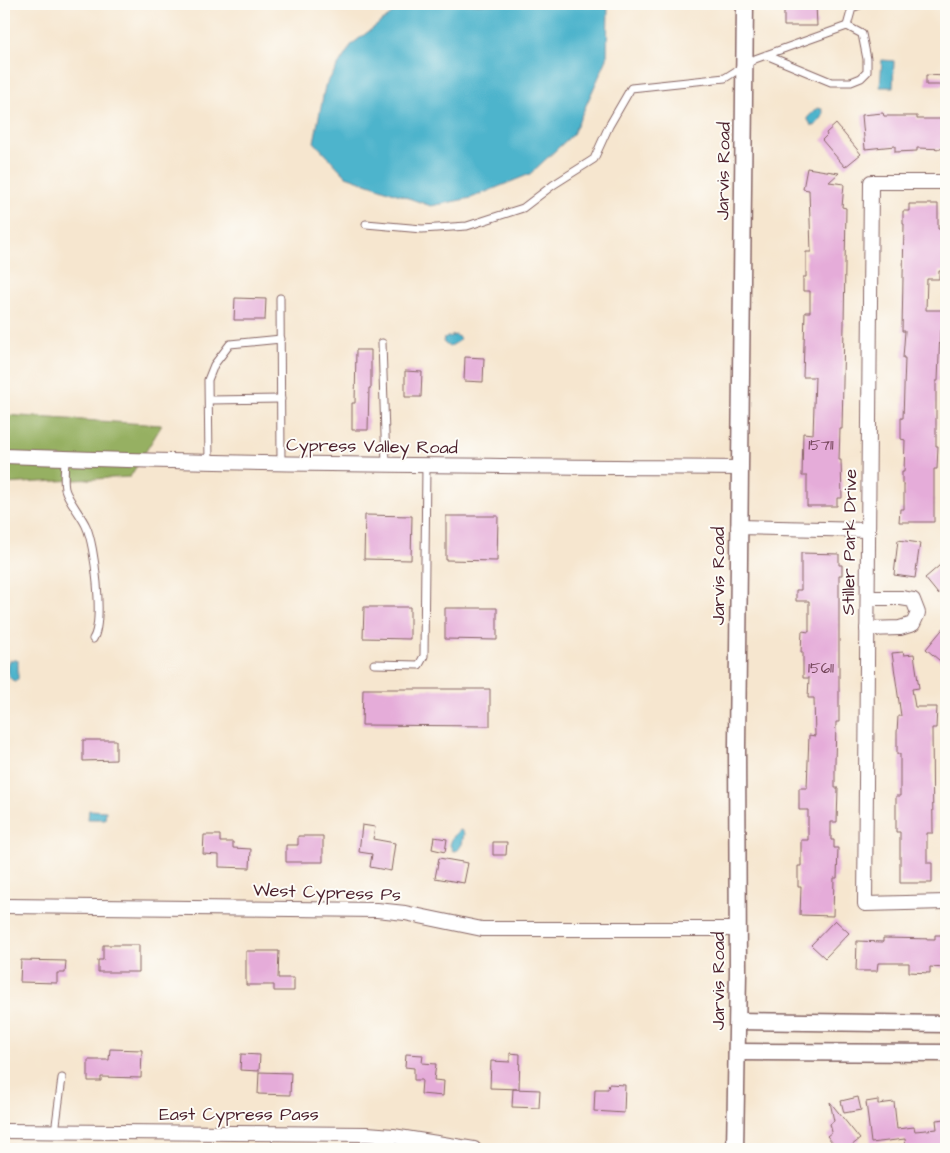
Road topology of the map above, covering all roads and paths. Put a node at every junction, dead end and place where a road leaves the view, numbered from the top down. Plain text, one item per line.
1 (745, 4) edge
2 (862, 4) edge
3 (847, 26) junction
4 (766, 55) junction
5 (744, 66) junction
6 (946, 182) edge
7 (366, 224) dead end
8 (280, 298) dead end
9 (280, 339) junction
10 (382, 343) dead end
11 (281, 399) junction
12 (209, 400) junction
13 (4, 456) edge
14 (65, 458) junction
15 (209, 462) junction
16 (281, 463) junction
17 (386, 465) junction
18 (426, 466) junction
19 (739, 468) junction
20 (738, 527) junction
21 (868, 530) junction
22 (868, 598) junction
23 (867, 629) junction
24 (93, 639) dead end
25 (374, 664) dead end
26 (946, 902) edge
27 (4, 906) edge
28 (738, 929) junction
29 (738, 1021) junction
30 (946, 1024) edge
31 (737, 1052) junction
32 (946, 1053) edge
33 (62, 1078) dead end
34 (4, 1131) edge
35 (54, 1132) junction
36 (474, 1149) edge
37 (735, 1149) edge

1 - 5 street, Jarvis Road
2 - 3 lane
3 - 4 lane
3 - 4 lane
4 - 5 lane
5 - 7 lane
5 - 19 street, Jarvis Road
6 - 21 street, Stiller Park Drive
8 - 9 lane
9 - 11 lane
9 - 12 lane
10 - 17 lane
11 - 12 lane
11 - 16 lane
12 - 15 lane
13 - 14 street, Cypress Valley Road
14 - 15 street, Cypress Valley Road
14 - 24 lane
15 - 16 street, Cypress Valley Road
16 - 17 street, Cypress Valley Road
17 - 18 street, Cypress Valley Road
18 - 19 street, Cypress Valley Road
18 - 25 lane
19 - 20 street, Jarvis Road
20 - 21 street
20 - 28 street, Jarvis Road
21 - 22 street, Stiller Park Drive
22 - 23 street, Stiller Park Drive
22 - 23 street
23 - 26 street, Stiller Park Drive
27 - 28 street, West Cypress Ps
28 - 29 street, Jarvis Road
29 - 30 street
29 - 31 street, Jarvis Road
31 - 32 street
31 - 37 street, Jarvis Road
33 - 35 lane
34 - 35 street, East Cypress Pass
35 - 36 street, East Cypress Pass

